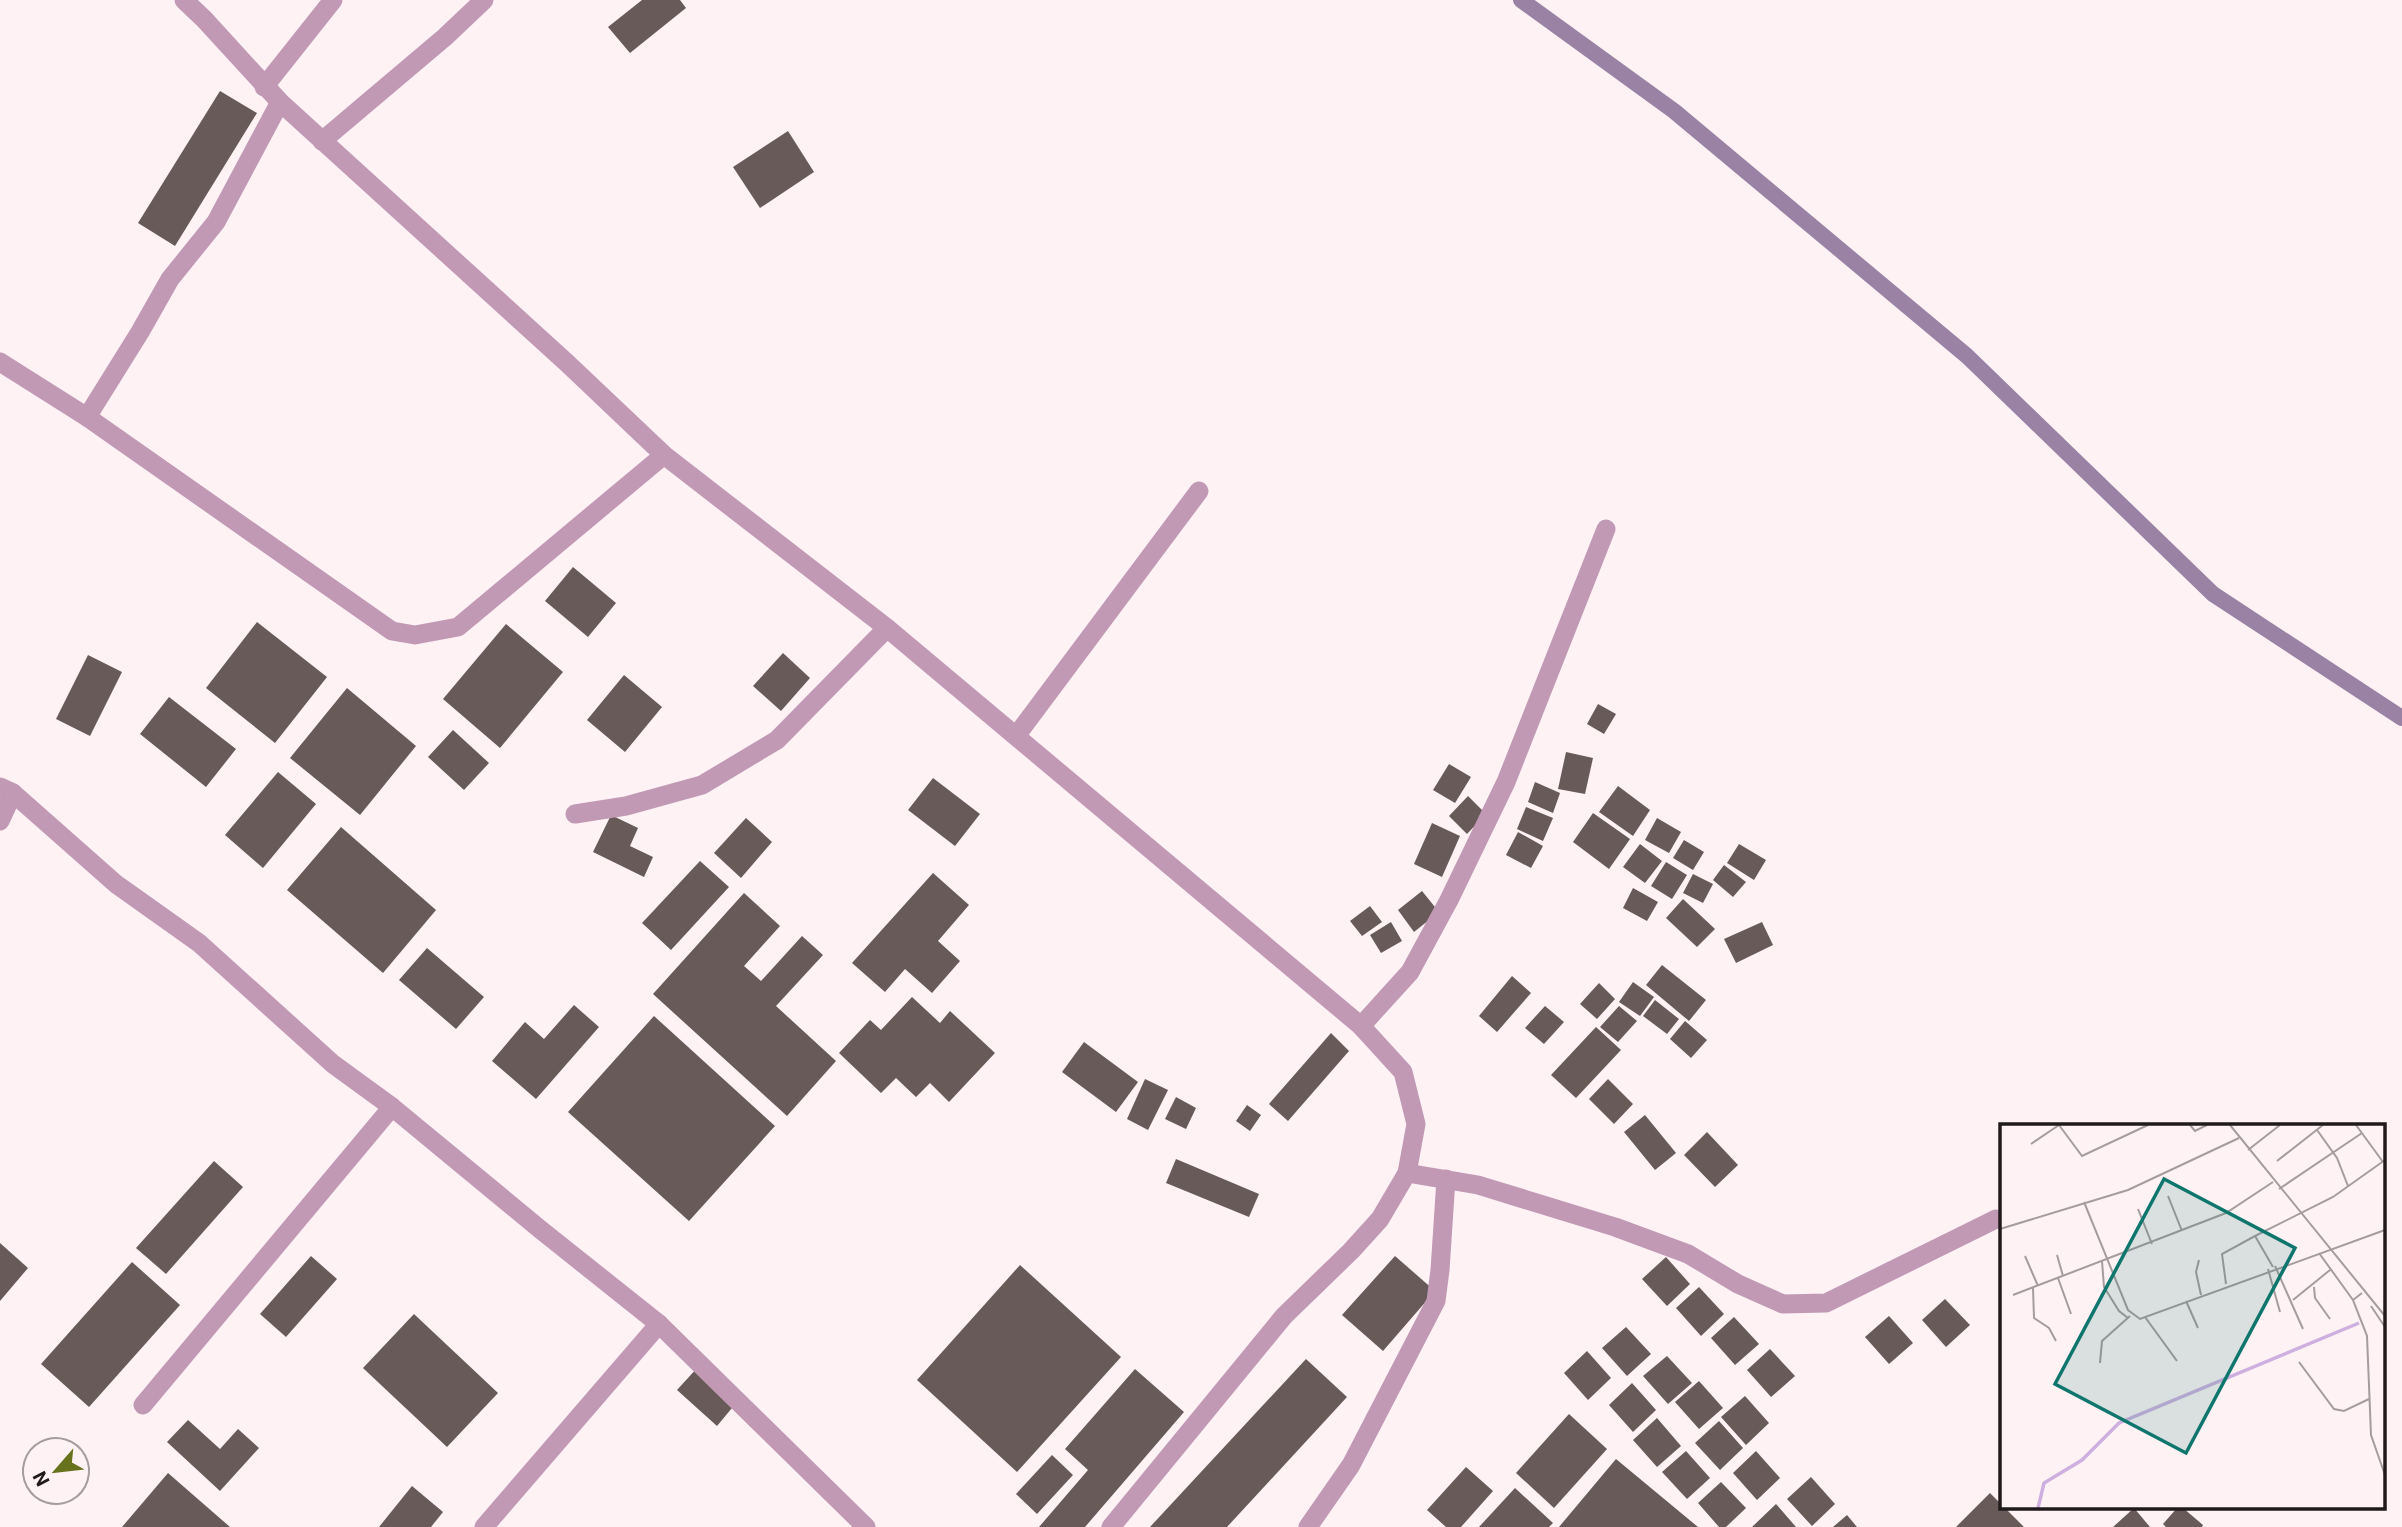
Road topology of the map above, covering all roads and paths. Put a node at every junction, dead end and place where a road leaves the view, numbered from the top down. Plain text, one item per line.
1 (184, 0) edge
2 (333, 0) edge
3 (484, 0) edge
4 (264, 87) junction
5 (279, 102) junction
6 (322, 141) junction
7 (0, 362) edge
8 (87, 416) junction
9 (664, 454) junction
10 (1199, 491) dead end
11 (1606, 529) dead end
12 (887, 628) junction
13 (1016, 736) junction
14 (6, 790) edge
15 (575, 814) dead end
16 (0, 821) edge
17 (1361, 1026) junction
18 (392, 1107) junction
19 (1407, 1173) junction
20 (1446, 1180) junction
21 (1996, 1219) dead end
22 (659, 1324) junction
23 (143, 1405) dead end
24 (484, 1527) edge
25 (866, 1527) edge
26 (1111, 1527) edge
27 (1308, 1527) edge

1 - 4 street
2 - 4 street
3 - 6 street
4 - 5 street
5 - 6 street
5 - 8 street
6 - 9 street
7 - 8 street
8 - 9 street
9 - 12 street
10 - 13 street
11 - 17 street
12 - 13 street
12 - 15 street
13 - 17 street
14 - 16 street
14 - 18 street
17 - 19 street
18 - 22 street
18 - 23 street
19 - 20 street
19 - 26 street
20 - 21 street
20 - 27 street
22 - 24 street
22 - 25 street

